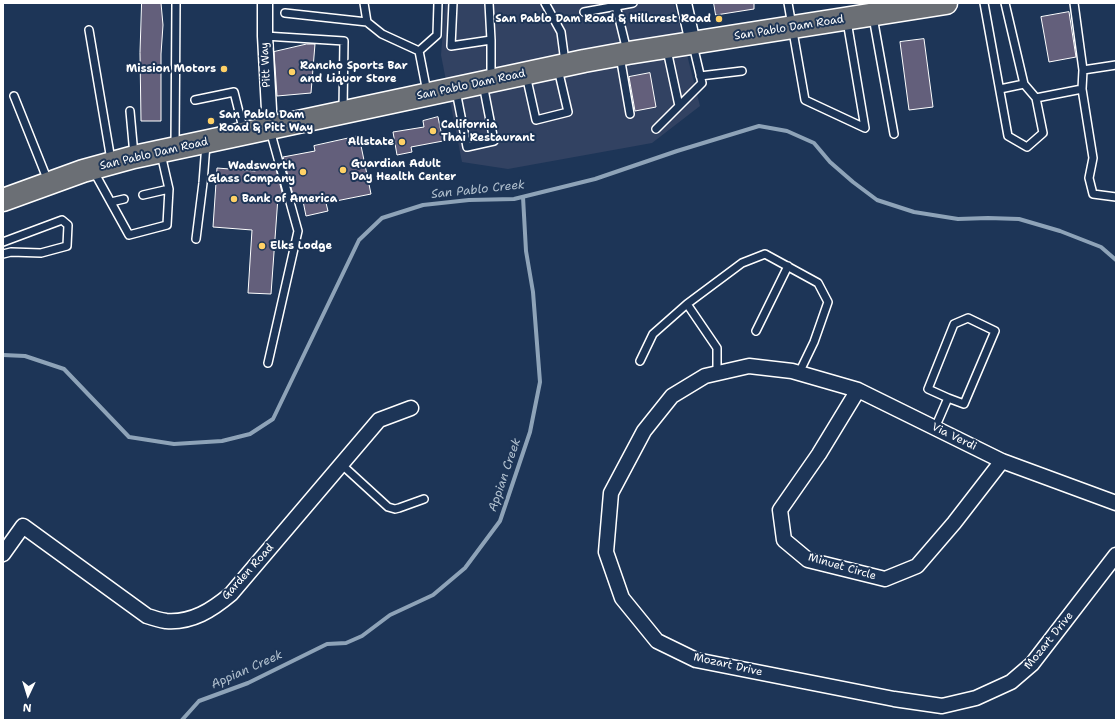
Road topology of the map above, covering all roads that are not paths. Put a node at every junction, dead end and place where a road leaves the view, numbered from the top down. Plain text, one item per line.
1 (176, 3) edge
2 (265, 3) edge
3 (364, 3) edge
4 (438, 3) edge
5 (453, 3) edge
6 (489, 3) edge
7 (545, 3) edge
8 (633, 3) edge
9 (684, 3) edge
10 (788, 3) edge
11 (946, 3) edge
12 (984, 3) edge
13 (1005, 3) edge
14 (1074, 3) edge
15 (616, 6) junction
16 (584, 12) dead end
17 (285, 13) dead end
18 (873, 15) junction
19 (846, 19) junction
20 (367, 22) junction
21 (792, 28) junction
22 (89, 30) dead end
23 (265, 36) junction
24 (491, 40) junction
25 (693, 43) junction
26 (666, 47) junction
27 (419, 51) junction
28 (624, 54) junction
29 (562, 65) junction
30 (1116, 65) edge
31 (742, 70) dead end
32 (1083, 70) junction
33 (525, 73) junction
34 (700, 76) junction
35 (487, 82) junction
36 (1024, 84) junction
37 (455, 89) junction
38 (1000, 89) junction
39 (1082, 89) junction
40 (428, 94) junction
41 (14, 96) dead end
42 (1036, 98) junction
43 (195, 100) dead end
44 (679, 106) junction
45 (130, 111) dead end
46 (343, 112) junction
47 (630, 114) dead end
48 (270, 128) junction
49 (656, 129) dead end
50 (244, 134) junction
51 (894, 134) dead end
52 (206, 142) junction
53 (168, 150) junction
54 (134, 157) junction
55 (102, 165) junction
56 (49, 183) junction
57 (169, 189) junction
58 (143, 195) dead end
59 (1116, 197) edge
60 (124, 199) dead end
61 (3, 200) edge
62 (111, 202) junction
63 (196, 239) dead end
64 (3, 242) edge
65 (3, 254) edge
66 (788, 266) junction
67 (687, 304) junction
68 (756, 331) dead end
69 (640, 361) dead end
70 (268, 362) dead end
71 (795, 372) junction
72 (717, 373) junction
73 (858, 390) junction
74 (948, 398) junction
75 (411, 408) dead end
76 (935, 428) junction
77 (1002, 461) junction
78 (340, 464) junction
79 (424, 499) dead end
80 (1116, 503) edge
81 (3, 554) edge
82 (1116, 555) edge

1 - 53 lane
2 - 23 street, Pitt Way
3 - 20 lane
4 - 27 lane
5 - 24 lane
6 - 24 lane
7 - 29 lane
8 - 15 lane
9 - 25 street
10 - 21 lane
11 - 18 main road, San Pablo Dam Road
12 - 38 lane
13 - 36 lane
14 - 32 lane
15 - 16 lane
15 - 28 lane
17 - 20 lane
18 - 19 main road, San Pablo Dam Road
18 - 51 lane
19 - 21 main road, San Pablo Dam Road
19 - 21 lane
20 - 27 lane
21 - 25 main road, San Pablo Dam Road
22 - 55 lane
23 - 46 lane
23 - 48 street, Pitt Way
24 - 35 lane
25 - 26 main road, San Pablo Dam Road
25 - 34 lane
26 - 28 main road, San Pablo Dam Road
26 - 44 lane
27 - 40 lane
28 - 29 main road, San Pablo Dam Road
28 - 47 lane
29 - 33 main road, San Pablo Dam Road
29 - 33 lane
30 - 32 lane
31 - 34 lane
32 - 39 lane
33 - 35 main road, San Pablo Dam Road
34 - 44 lane
35 - 37 main road, San Pablo Dam Road
35 - 37 lane
36 - 38 lane
36 - 42 lane
37 - 40 main road, San Pablo Dam Road
38 - 42 lane
39 - 42 lane
39 - 59 lane
40 - 46 main road, San Pablo Dam Road
41 - 56 lane
43 - 50 lane
44 - 49 lane
45 - 54 lane
46 - 48 main road, San Pablo Dam Road
48 - 50 main road, San Pablo Dam Road
48 - 70 lane
50 - 52 main road, San Pablo Dam Road
52 - 53 main road, San Pablo Dam Road
52 - 63 lane
53 - 54 main road, San Pablo Dam Road
53 - 57 lane
54 - 55 main road, San Pablo Dam Road
55 - 56 main road, San Pablo Dam Road
55 - 62 lane
56 - 61 main road, San Pablo Dam Road
57 - 58 lane
57 - 62 lane
60 - 62 lane
64 - 65 lane
66 - 67 lane
66 - 68 lane
66 - 71 lane
67 - 69 lane
67 - 72 lane
71 - 72 street, Mozart Drive
71 - 73 street, Via Verdi
72 - 82 street, Mozart Drive
73 - 76 street, Via Verdi
73 - 77 street, Minuet Circle
74 - 74 lane
74 - 76 lane
75 - 78 street, Garden Road
76 - 77 street, Via Verdi
77 - 80 street, Via Verdi
78 - 79 lane
78 - 81 street, Garden Road

